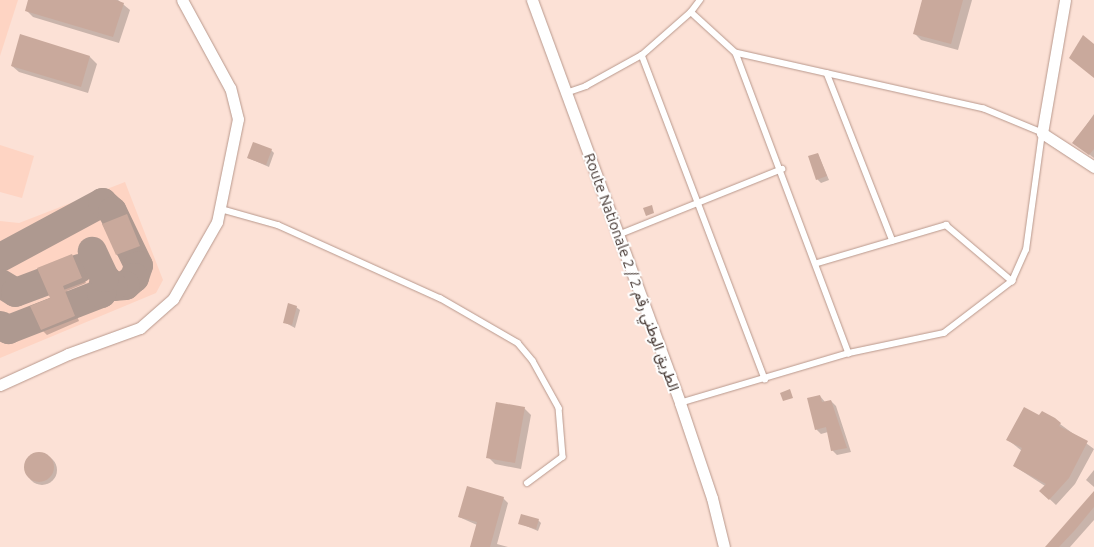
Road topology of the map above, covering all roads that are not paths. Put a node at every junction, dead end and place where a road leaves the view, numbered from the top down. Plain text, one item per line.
1 (182, 0) edge
2 (532, 0) edge
3 (700, 0) edge
4 (1064, 0) edge
5 (691, 12) junction
6 (736, 53) junction
7 (642, 55) junction
8 (827, 73) junction
9 (565, 93) junction
10 (1042, 134) junction
11 (1094, 167) edge
12 (782, 169) junction
13 (699, 201) junction
14 (221, 209) junction
15 (618, 235) junction
16 (893, 240) junction
17 (818, 263) junction
18 (1012, 282) junction
19 (849, 352) junction
20 (765, 379) junction
21 (0, 385) edge
22 (680, 403) junction
23 (528, 483) dead end
24 (724, 547) edge

1 - 14 street
2 - 9 street, Route Nationale 2 / الطريق الوطني رقم 2
3 - 5 lane
4 - 10 street
5 - 6 lane
5 - 7 lane
6 - 8 lane
6 - 12 lane
7 - 9 lane
7 - 13 lane
8 - 10 lane
8 - 16 lane
9 - 15 street, Route Nationale 2 / الطريق الوطني رقم 2
10 - 11 street
10 - 18 lane
12 - 13 lane
12 - 17 lane
13 - 15 lane
13 - 20 lane
14 - 21 street
14 - 23 lane
15 - 22 street, Route Nationale 2 / الطريق الوطني رقم 2
16 - 17 lane
16 - 18 lane
17 - 19 lane
18 - 19 lane
19 - 20 lane
20 - 22 lane
22 - 24 street, Route Nationale 2 / الطريق الوطني رقم 2

